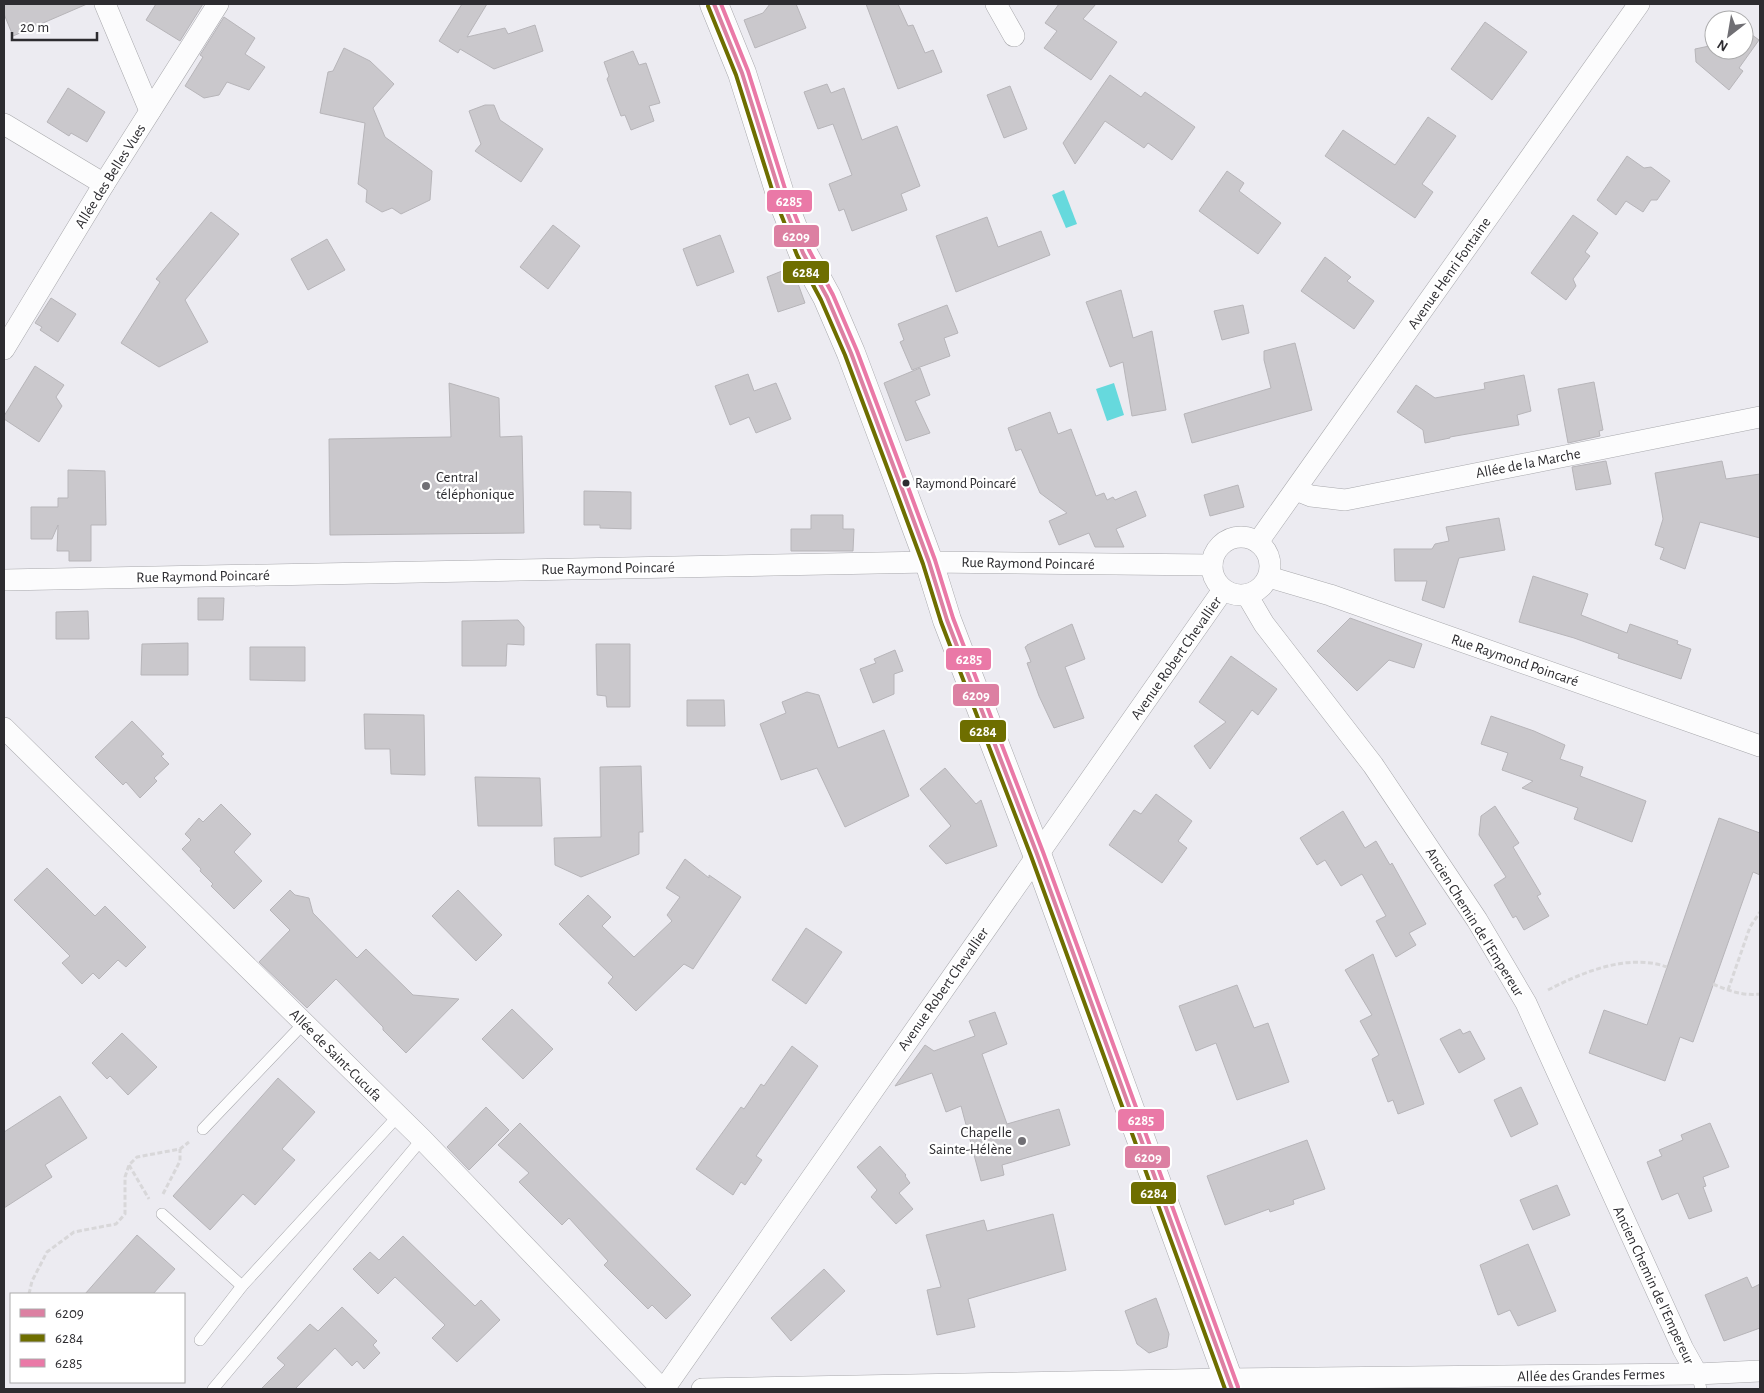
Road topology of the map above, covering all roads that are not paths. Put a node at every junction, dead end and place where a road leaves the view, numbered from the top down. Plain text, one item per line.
1 (105, 4) edge
2 (218, 4) edge
3 (714, 4) edge
4 (996, 4) edge
5 (1639, 4) edge
6 (1014, 36) dead end
7 (150, 111) junction
8 (4, 124) edge
9 (104, 184) junction
10 (4, 349) edge
11 (1760, 417) edge
12 (1296, 490) junction
13 (1258, 542) junction
14 (929, 562) junction
15 (1212, 565) junction
16 (1269, 577) junction
17 (4, 580) edge
18 (1224, 590) junction
19 (1247, 595) junction
20 (4, 728) edge
21 (1760, 746) edge
22 (1037, 854) junction
23 (304, 1023) junction
24 (398, 1116) junction
25 (203, 1129) road end
26 (422, 1139) junction
27 (162, 1214) dead end
28 (242, 1286) junction
29 (200, 1340) dead end
30 (1760, 1371) edge
31 (1699, 1382) edge
32 (1230, 1384) edge
33 (213, 1389) edge
34 (663, 1389) edge
35 (702, 1389) edge

1 - 7 street
2 - 7 street, Allée des Belles Vues
3 - 14 street
4 - 6 street
5 - 12 street, Avenue Henri Fontaine
7 - 9 street, Allée des Belles Vues
8 - 9 street
9 - 10 street, Allée des Belles Vues
11 - 12 street, Allée de la Marche
12 - 13 street, Avenue Henri Fontaine
13 - 15 street
13 - 16 street
14 - 15 street, Rue Raymond Poincaré
14 - 17 street, Rue Raymond Poincaré
14 - 22 street
15 - 18 street
16 - 19 street
16 - 21 street, Rue Raymond Poincaré
18 - 19 street
18 - 22 street, Avenue Robert Chevallier
19 - 31 street, Ancien Chemin de l'Empereur
20 - 23 street, Allée de Saint-Cucufa
22 - 32 street
22 - 34 street, Avenue Robert Chevallier
23 - 24 street, Allée de Saint-Cucufa
23 - 25 lane
24 - 26 street, Allée de Saint-Cucufa
24 - 28 lane
26 - 33 lane
26 - 34 street, Allée de Saint-Cucufa
27 - 28 lane
28 - 29 lane
30 - 31 street, Allée des Grandes Fermes
31 - 32 street, Allée des Grandes Fermes
32 - 35 street, Allée des Grandes Fermes

